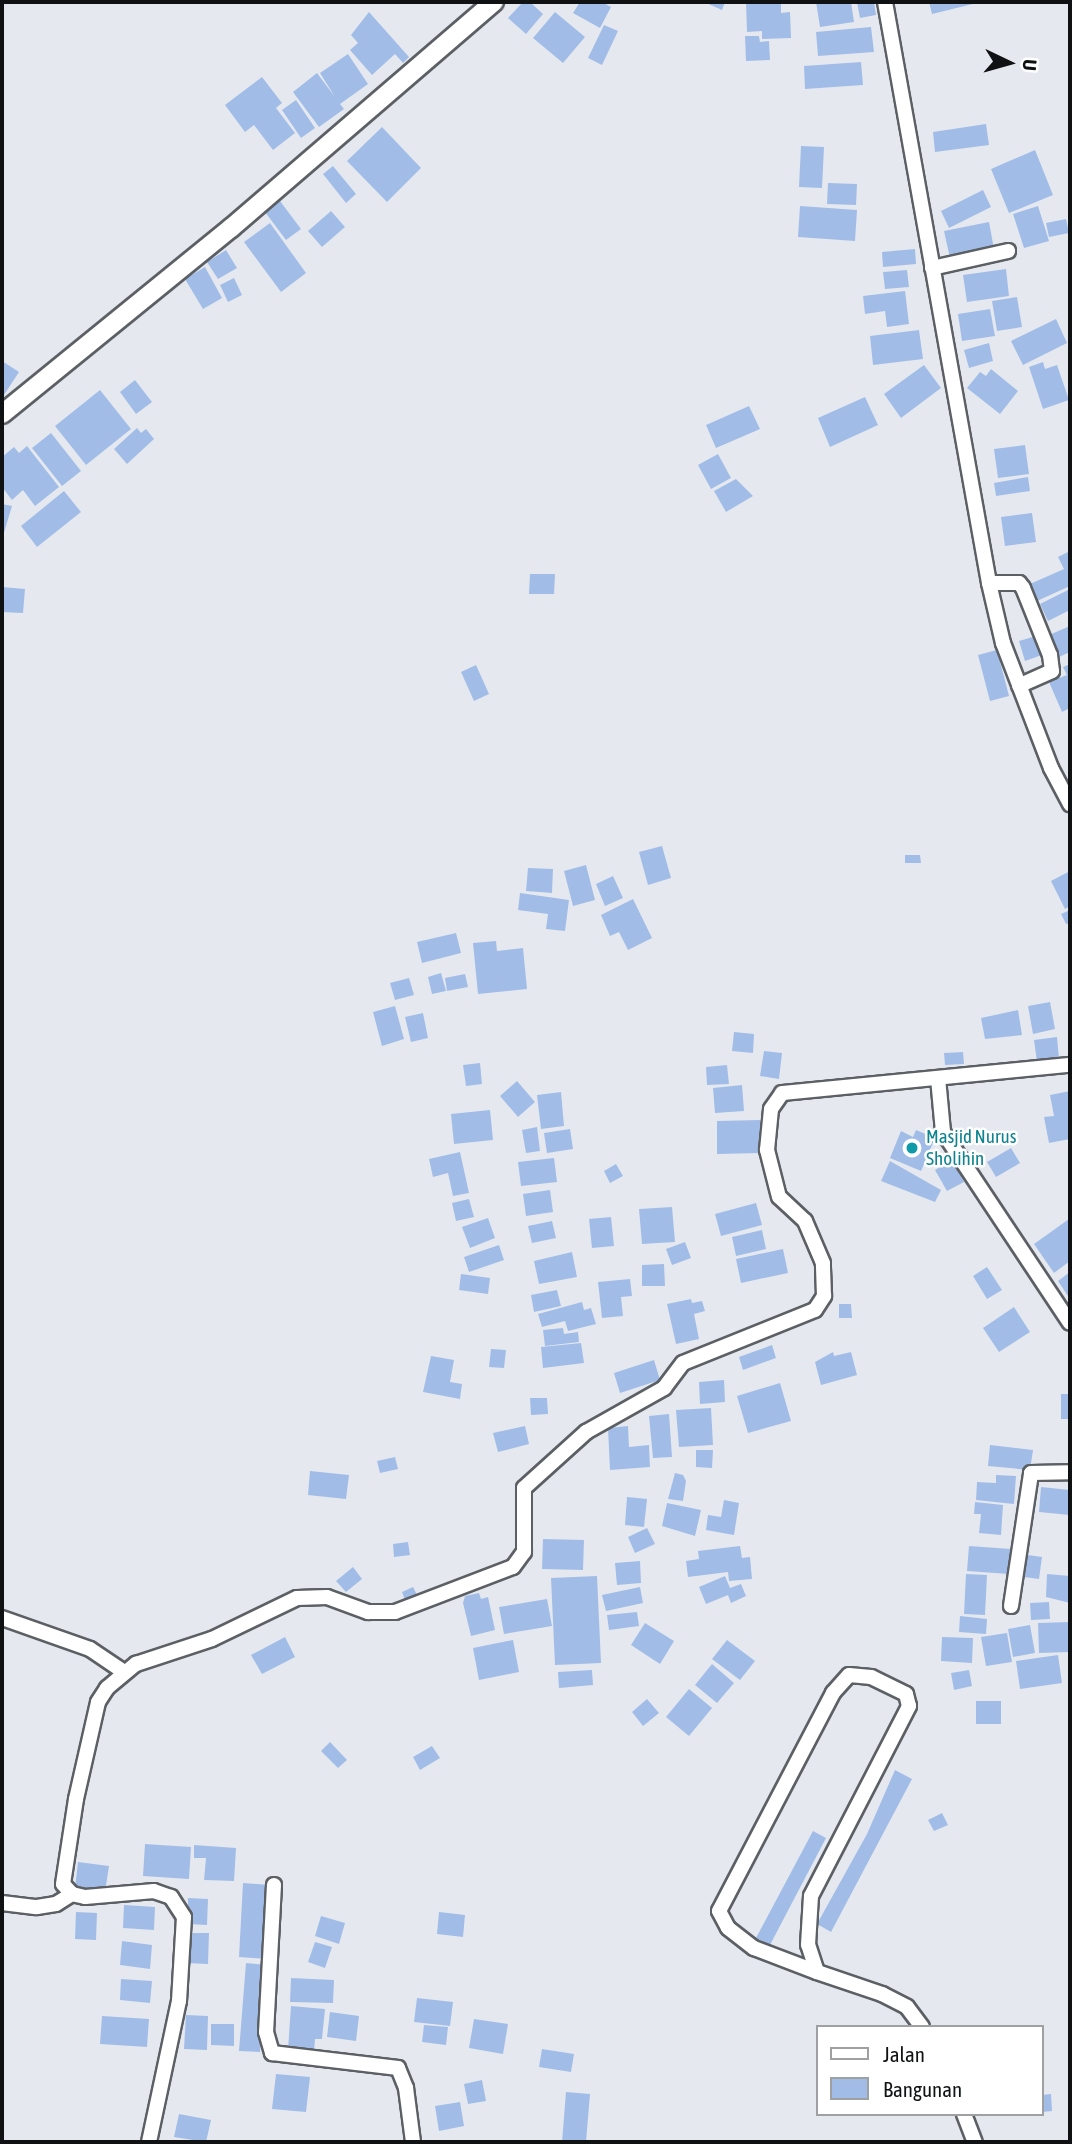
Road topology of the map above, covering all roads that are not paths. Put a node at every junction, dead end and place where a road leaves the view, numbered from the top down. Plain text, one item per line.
1 (494, 2) edge
2 (885, 2) edge
3 (1008, 251) dead end
4 (932, 268) junction
5 (2, 414) edge
6 (989, 583) junction
7 (1019, 686) junction
8 (1069, 797) edge
9 (1070, 1065) edge
10 (938, 1078) junction
11 (1070, 1323) edge
12 (1070, 1472) edge
13 (1010, 1606) dead end
14 (2, 1618) edge
15 (123, 1671) junction
16 (274, 1885) dead end
17 (72, 1894) junction
18 (2, 1904) edge
19 (817, 1972) junction
20 (920, 2025) edge
21 (965, 2116) edge
22 (149, 2142) edge
23 (413, 2142) edge
24 (975, 2142) edge

1 - 5 street
2 - 4 street
3 - 4 street
4 - 6 street
6 - 7 street
6 - 7 street
7 - 8 street
9 - 10 street
10 - 11 street
10 - 15 street
12 - 13 street
14 - 15 street
15 - 17 street
16 - 23 street
17 - 18 street
17 - 22 street
19 - 19 street
19 - 20 street
21 - 24 street

